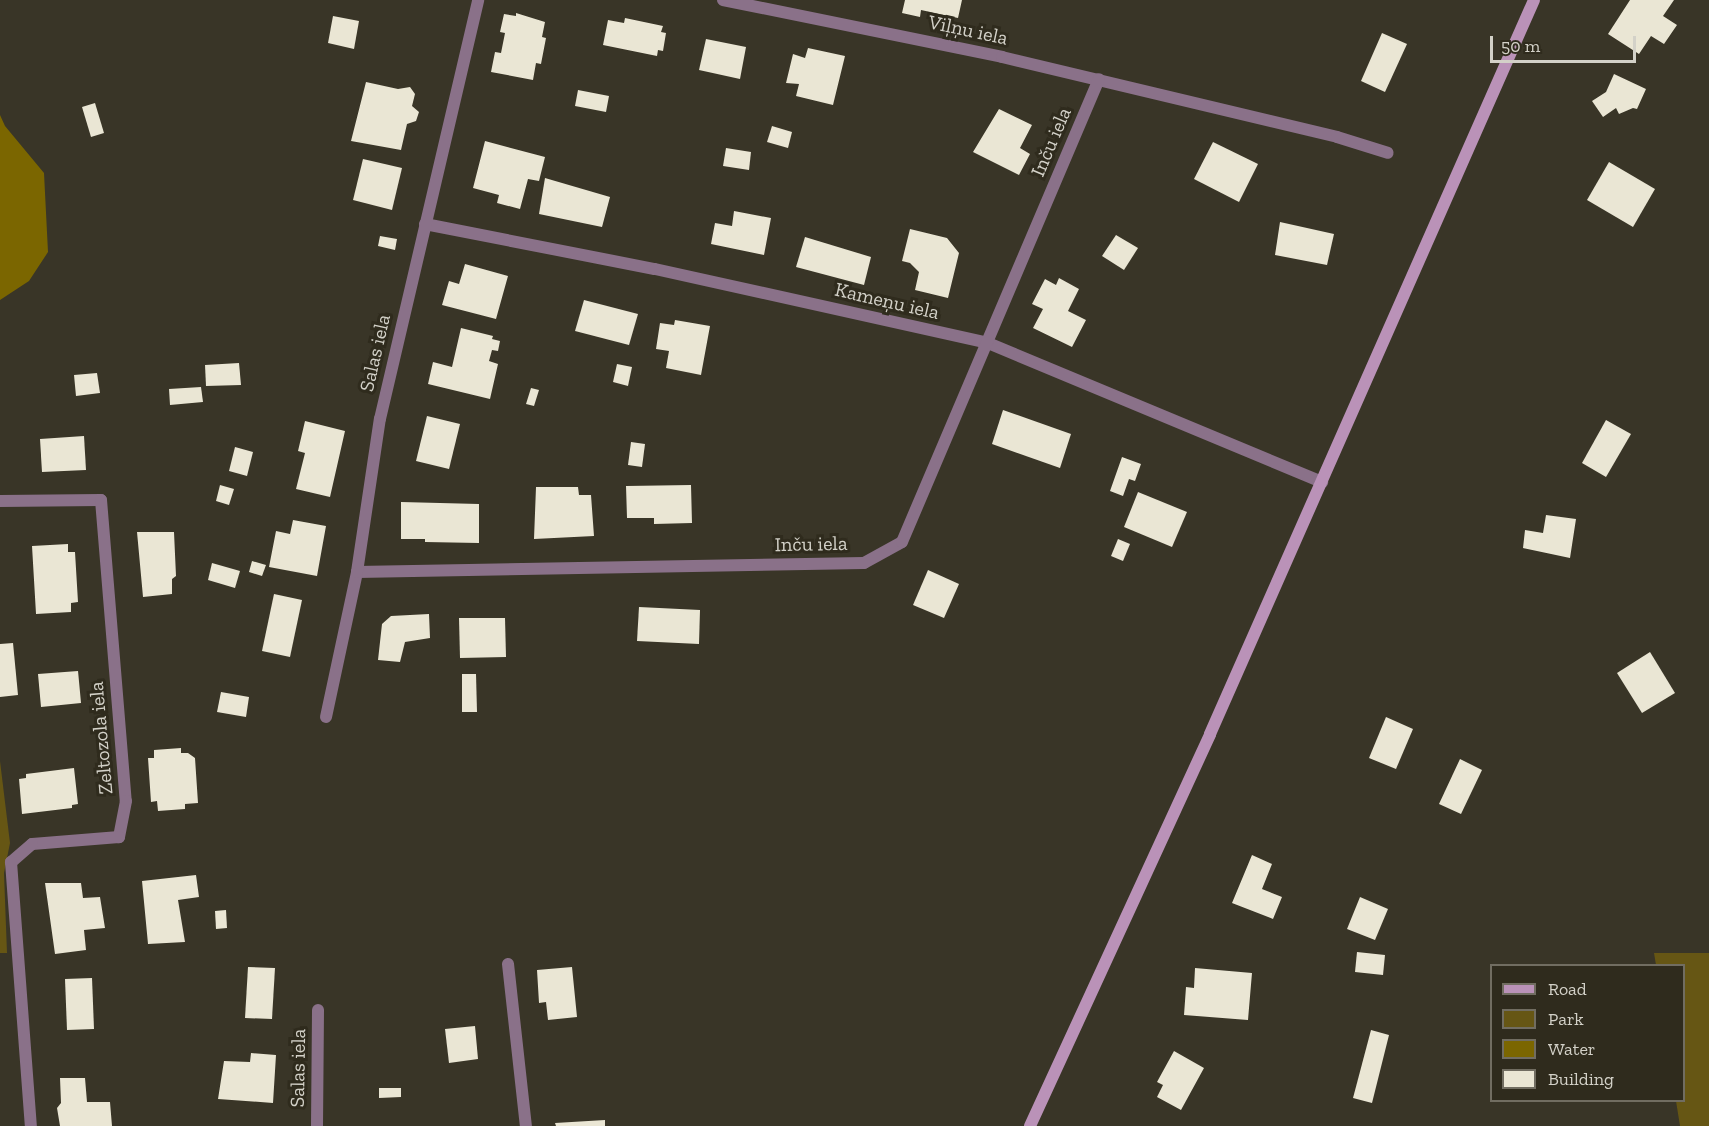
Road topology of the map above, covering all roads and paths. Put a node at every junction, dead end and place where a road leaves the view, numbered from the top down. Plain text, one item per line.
1 (478, 0) edge
2 (723, 0) edge
3 (1534, 0) edge
4 (1099, 79) junction
5 (1388, 153) dead end
6 (425, 224) junction
7 (988, 343) junction
8 (1322, 482) junction
9 (0, 501) edge
10 (357, 572) junction
11 (326, 717) dead end
12 (508, 964) dead end
13 (318, 1010) dead end
14 (32, 1126) edge
15 (317, 1126) edge
16 (526, 1126) edge
17 (1030, 1126) edge

1 - 6 street, Salas iela
2 - 4 street, Viļņu iela
3 - 8 main road
4 - 5 street, Viļņu iela
4 - 7 street, Inču iela
6 - 7 street, Kameņu iela
6 - 10 street, Salas iela
7 - 8 street, Kameņu iela
7 - 10 street, Inču iela
8 - 17 main road
9 - 14 street, Zeltozola iela
10 - 11 street, Salas iela
12 - 16 street
13 - 15 street, Salas iela

